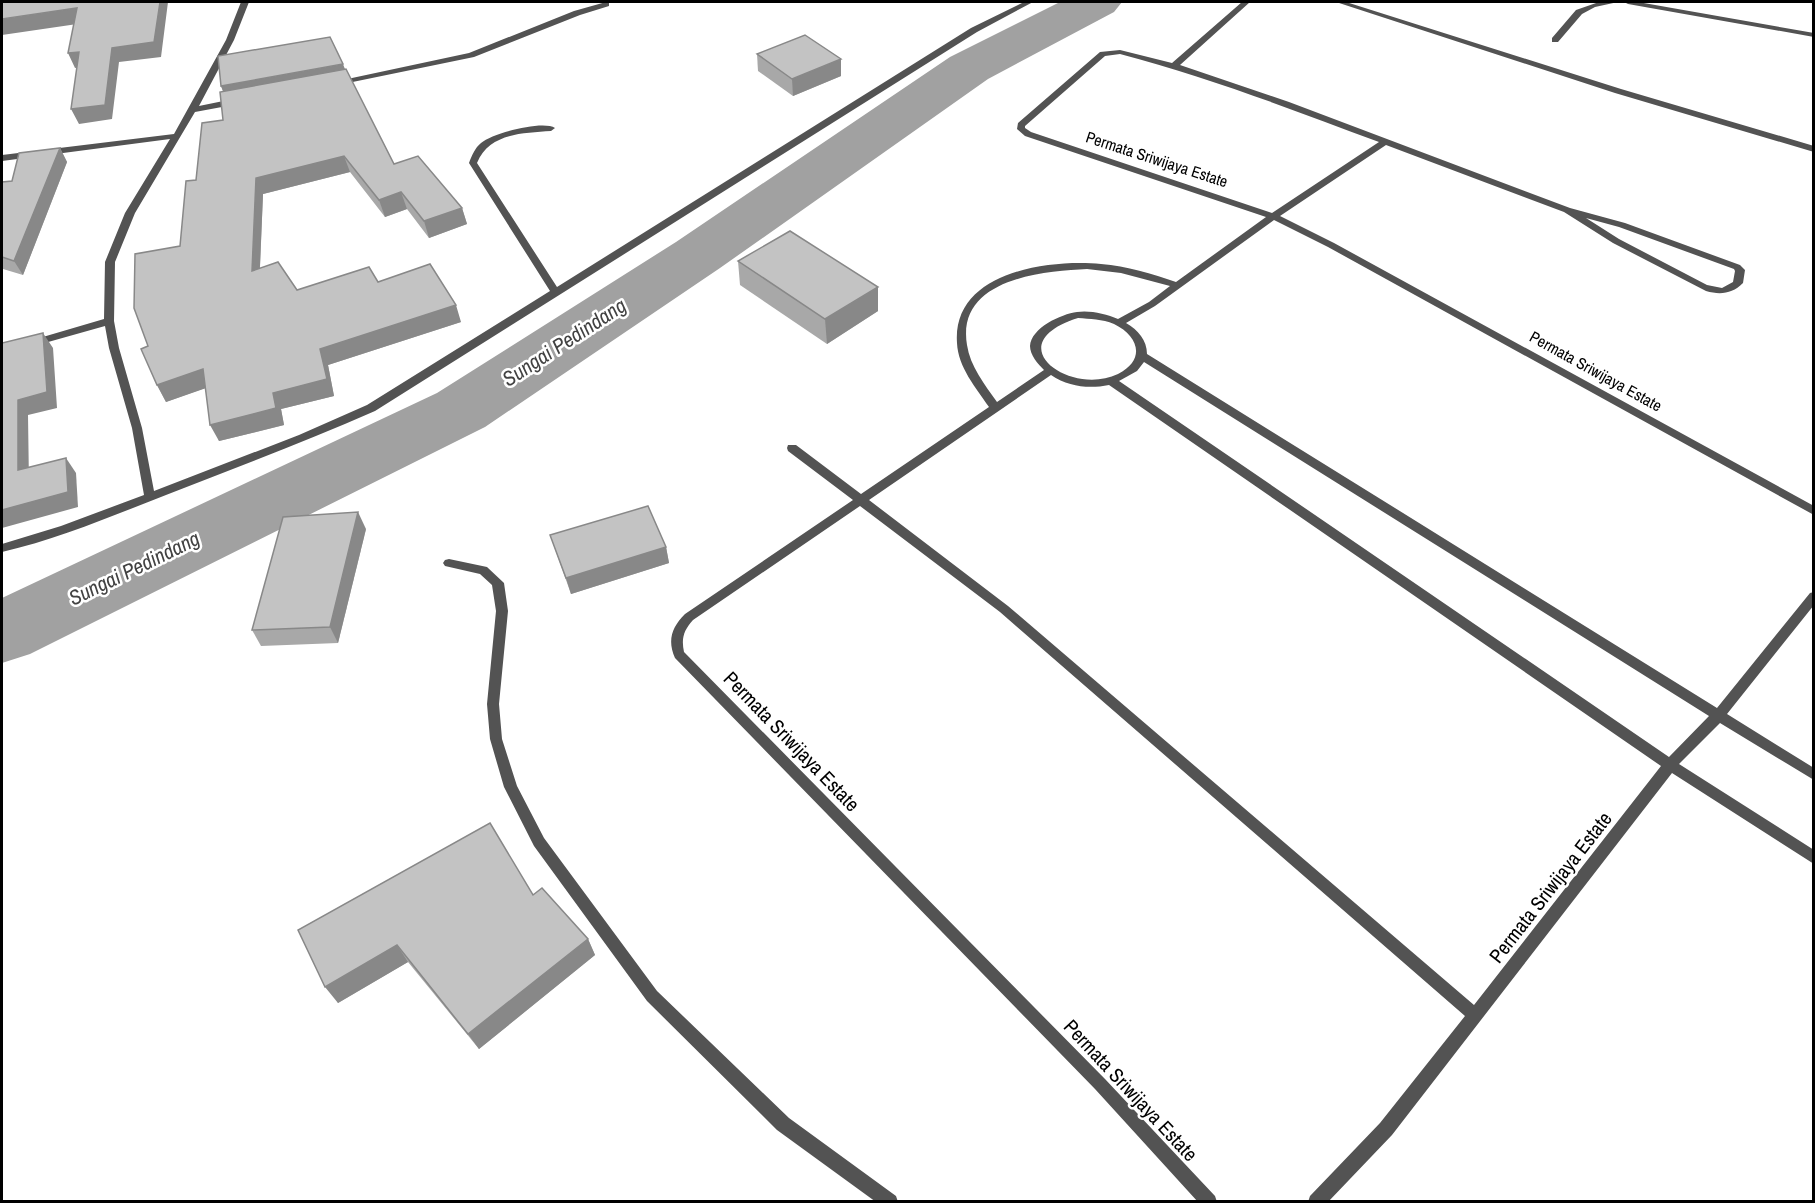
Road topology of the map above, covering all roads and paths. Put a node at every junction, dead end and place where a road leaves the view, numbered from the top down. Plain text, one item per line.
1 (245, 2) edge
2 (1029, 2) edge
3 (1246, 2) edge
4 (1340, 2) edge
5 (1614, 2) edge
6 (1628, 2) edge
7 (606, 4) dead end
8 (1814, 35) edge
9 (1555, 40) dead end
10 (1174, 66) junction
11 (331, 85) edge
12 (244, 100) edge
13 (192, 110) junction
14 (551, 128) dead end
15 (176, 136) junction
16 (1386, 141) junction
17 (1814, 149) edge
18 (2, 158) edge
19 (1567, 210) junction
20 (1273, 216) junction
21 (1177, 285) junction
22 (556, 292) junction
23 (110, 321) junction
24 (1118, 323) junction
25 (2, 352) edge
26 (1142, 356) junction
27 (1050, 371) junction
28 (1113, 382) junction
29 (995, 408) junction
30 (792, 448) dead end
31 (150, 497) junction
32 (860, 501) junction
33 (1814, 511) edge
34 (2, 548) edge
35 (449, 563) dead end
36 (1814, 596) edge
37 (1719, 715) junction
38 (1670, 765) junction
39 (1814, 775) edge
40 (1814, 858) edge
41 (1474, 1015) junction
42 (890, 1202) edge
43 (1209, 1202) edge
44 (1316, 1202) edge

1 - 13 street
2 - 22 street
3 - 10 street
4 - 17 street
5 - 9 street
6 - 8 street
7 - 11 street
10 - 16 street, Permata Sriwijaya Estate
10 - 20 street, Permata Sriwijaya Estate
12 - 13 street
13 - 15 street
14 - 22 street
15 - 18 street
15 - 23 street
16 - 19 street, Permata Sriwijaya Estate
16 - 20 street
19 - 19 street, Permata Sriwijaya Estate
20 - 21 street
20 - 33 street, Permata Sriwijaya Estate
21 - 24 street
21 - 29 street
22 - 31 street
23 - 25 street
23 - 31 street
24 - 26 street
24 - 27 street
26 - 28 street
26 - 37 street
27 - 28 street
27 - 29 street, Permata Sriwijaya Estate
28 - 38 street
29 - 32 street, Permata Sriwijaya Estate
30 - 32 street
31 - 34 street
32 - 41 street
32 - 43 street, Permata Sriwijaya Estate
35 - 42 street
36 - 37 street, Permata Sriwijaya Estate
37 - 38 street, Permata Sriwijaya Estate
37 - 39 street
38 - 40 street
38 - 41 street, Permata Sriwijaya Estate
41 - 44 street, Permata Sriwijaya Estate

